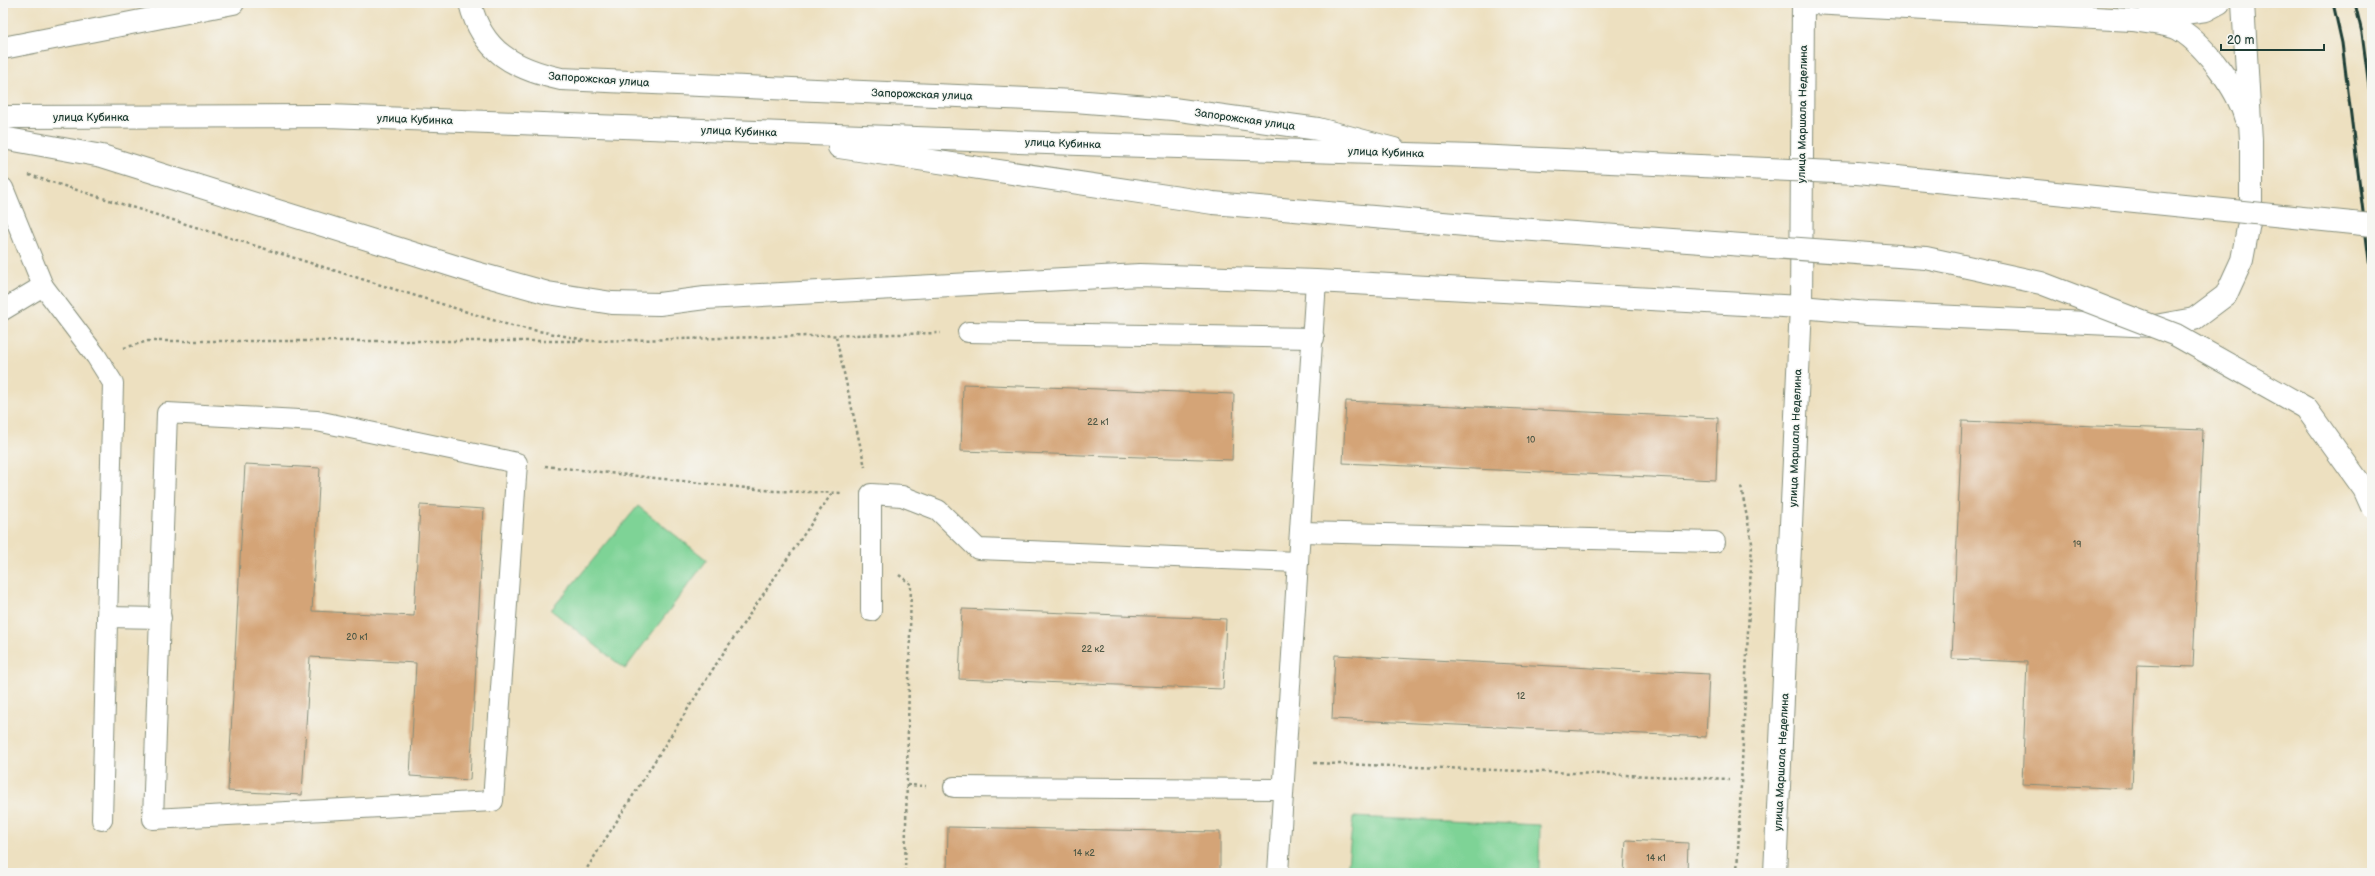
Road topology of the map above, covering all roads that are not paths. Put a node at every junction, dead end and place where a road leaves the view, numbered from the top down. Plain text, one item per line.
1 (234, 3) edge
2 (470, 3) edge
3 (1803, 3) edge
4 (1812, 3) edge
5 (2219, 3) edge
6 (2243, 3) edge
7 (2132, 20) junction
8 (3, 48) edge
9 (3, 117) edge
10 (730, 131) junction
11 (3, 138) edge
12 (2251, 140) junction
13 (1406, 153) junction
14 (3, 188) edge
15 (2372, 225) edge
16 (1316, 281) junction
17 (43, 286) junction
18 (1800, 307) junction
19 (3, 310) edge
20 (968, 332) dead end
21 (1314, 338) junction
22 (2372, 507) edge
23 (1301, 532) junction
24 (1715, 542) dead end
25 (1298, 562) junction
26 (871, 611) dead end
27 (107, 617) junction
28 (161, 618) junction
29 (954, 787) dead end
30 (1283, 789) junction
31 (102, 820) dead end
32 (1278, 873) edge
33 (1775, 873) edge

1 - 8 street
2 - 13 street, Запорожская улица
3 - 18 street, улица Маршала Неделина
4 - 7 street
5 - 7 street
6 - 12 street
7 - 12 street
9 - 10 street, улица Кубинка
10 - 13 street, улица Кубинка
10 - 22 street, bridge
11 - 16 street
12 - 18 street
13 - 15 street, улица Кубинка, bridge
14 - 17 lane
16 - 18 street
16 - 21 lane
17 - 19 lane
17 - 27 lane
18 - 33 street, улица Маршала Неделина
20 - 21 lane
21 - 23 lane
23 - 24 lane
23 - 25 lane
25 - 26 lane
25 - 30 lane
27 - 28 lane
27 - 31 lane
28 - 28 lane
29 - 30 lane
30 - 32 lane

